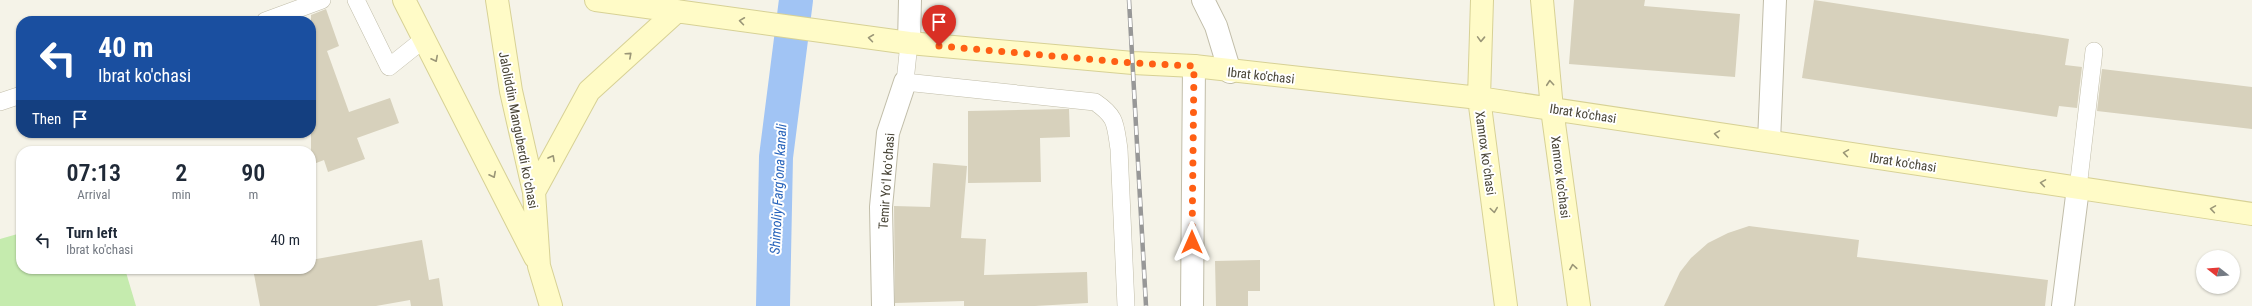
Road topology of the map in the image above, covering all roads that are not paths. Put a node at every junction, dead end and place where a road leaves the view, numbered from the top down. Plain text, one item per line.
1 (322, 0) edge
2 (356, 0) edge
3 (404, 0) edge
4 (497, 0) edge
5 (596, 0) edge
6 (910, 0) edge
7 (1203, 0) edge
8 (1482, 0) edge
9 (1542, 0) edge
10 (1775, 0) edge
11 (677, 6) edge
12 (279, 16) edge
13 (424, 39) junction
14 (909, 44) junction
15 (2094, 51) dead end
16 (1194, 66) junction
17 (1230, 72) junction
18 (905, 82) junction
19 (16, 97) edge
20 (1479, 98) junction
21 (0, 102) edge
22 (1552, 109) junction
23 (1769, 141) junction
24 (2078, 188) junction
25 (534, 192) junction
26 (2252, 214) edge
27 (539, 266) junction
28 (551, 306) edge
29 (883, 306) edge
30 (1126, 306) edge
31 (1192, 306) edge
32 (1506, 306) edge
33 (1579, 306) edge
34 (2063, 306) edge

1 - 12 lane
2 - 13 lane
3 - 13 main road
4 - 25 main road, Jaloliddin Manguberdi koʻchasi
5 - 11 main road, Ibrat ko'chasi
6 - 14 street
7 - 17 street
8 -> 20 main road, Xamrox koʻchasi
22 -> 9 main road, Xamrox ko'chasi
10 - 23 street
14 -> 11 main road, Ibrat ko'chasi
25 -> 11 main road
13 -> 27 main road
14 - 16 main road, Ibrat ko'chasi
14 - 18 lane
15 - 24 lane
16 - 17 main road, Ibrat ko'chasi
16 - 31 street
17 - 20 main road, Ibrat ko'chasi
18 - 29 street, Temir Yoʻl koʻchasi
18 - 30 lane
19 - 21 lane
20 - 22 main road, Ibrat ko'chasi
20 -> 32 main road, Xamrox koʻchasi
23 -> 22 main road, Ibrat ko'chasi
33 -> 22 main road, Xamrox ko'chasi
24 -> 23 main road, Ibrat ko'chasi
26 -> 24 main road, Ibrat ko'chasi
24 - 34 street
25 - 27 main road, Jaloliddin Manguberdi koʻchasi
27 - 28 main road, Jaloliddin Manguberdi koʻchasi

